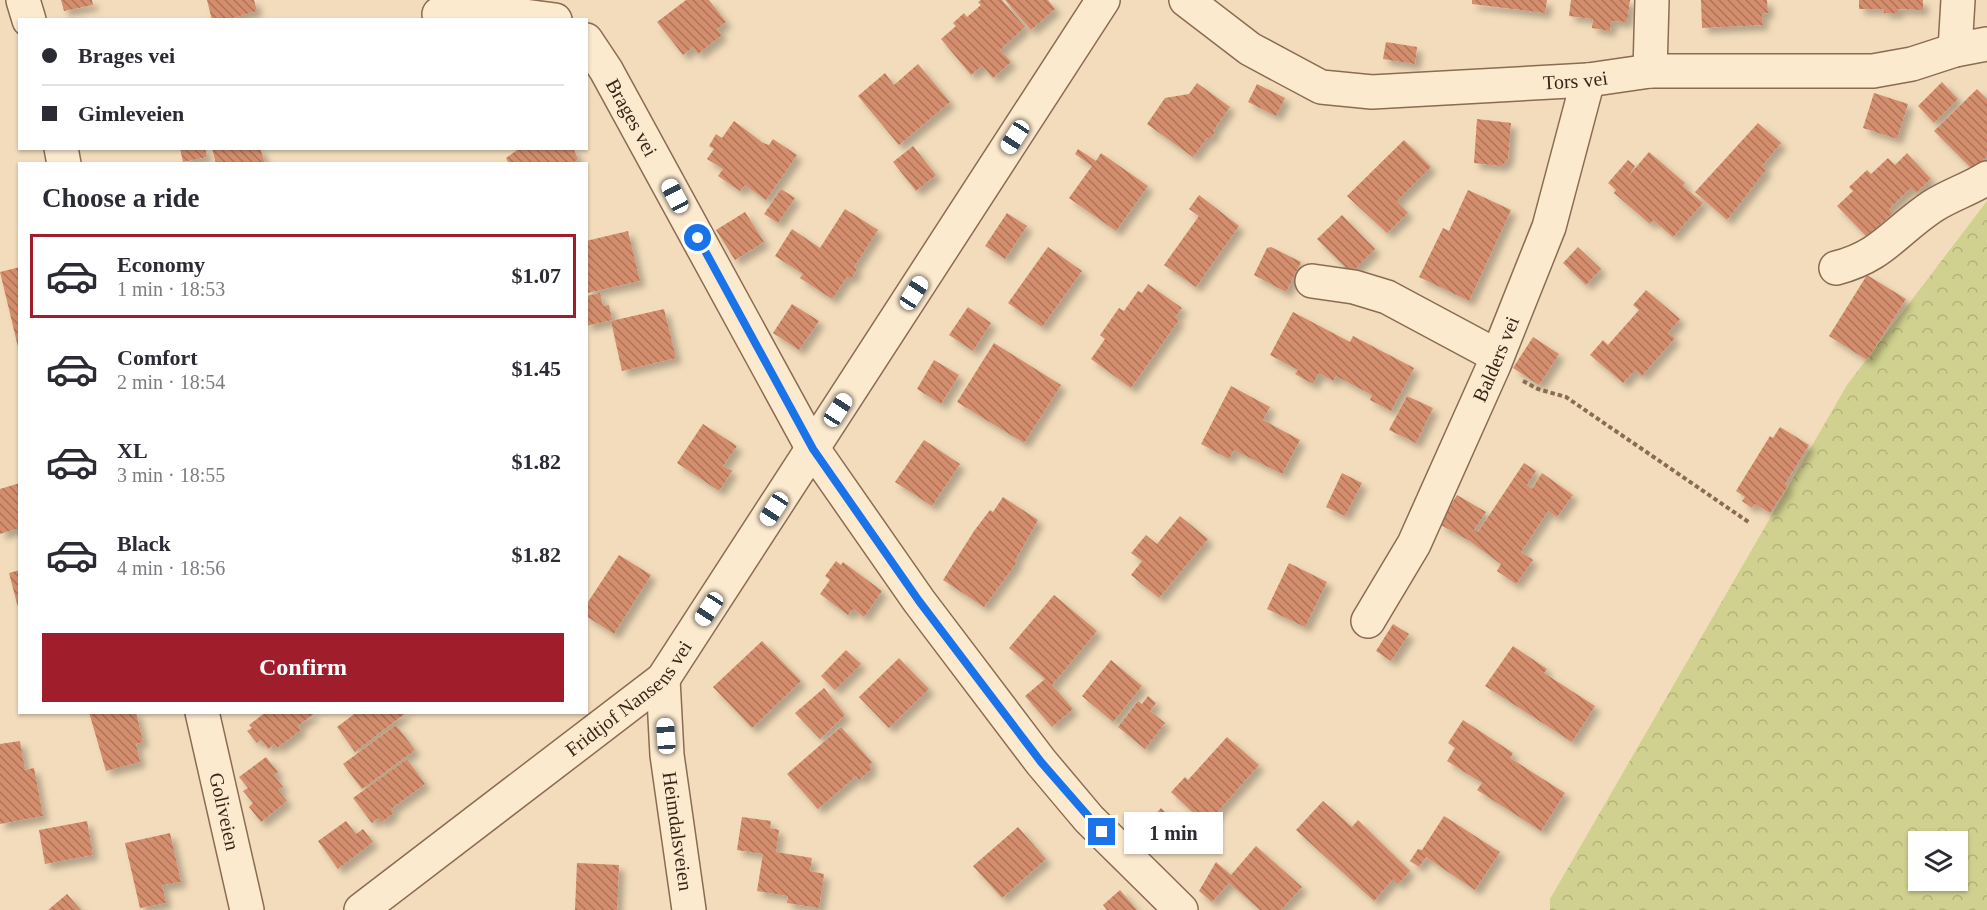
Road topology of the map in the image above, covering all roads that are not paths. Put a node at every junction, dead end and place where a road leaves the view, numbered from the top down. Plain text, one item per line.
1 (23, 0) edge
2 (1103, 0) edge
3 (1186, 0) edge
4 (1652, 0) edge
5 (1958, 0) edge
6 (439, 14) dead end
7 (28, 18) edge
8 (539, 18) edge
9 (588, 43) edge
10 (1987, 44) edge
11 (1955, 50) junction
12 (1650, 71) junction
13 (1588, 80) junction
14 (1987, 178) edge
15 (1836, 268) dead end
16 (1312, 281) dead end
17 (1496, 361) junction
18 (813, 449) junction
19 (1368, 621) dead end
20 (663, 679) junction
21 (201, 714) edge
22 (247, 910) edge
23 (361, 910) edge
24 (689, 910) edge
25 (1181, 910) edge

1 - 7 street
2 - 18 street, Fridtjof Nansens vei
3 - 13 street, Tors vei
4 - 12 street
5 - 11 street
6 - 8 street
9 - 18 street, Brages vei
10 - 11 street, Tors vei
11 - 12 street, Tors vei
12 - 13 street, Tors vei
13 - 17 street, Balders vei
14 - 15 street
16 - 17 street
17 - 19 street, Balders vei
18 - 20 street, Fridtjof Nansens vei
18 - 25 street, Brages vei
20 - 23 street, Fridtjof Nansens vei
20 - 24 street, Heimdalsveien
21 - 22 street, Goliveien

